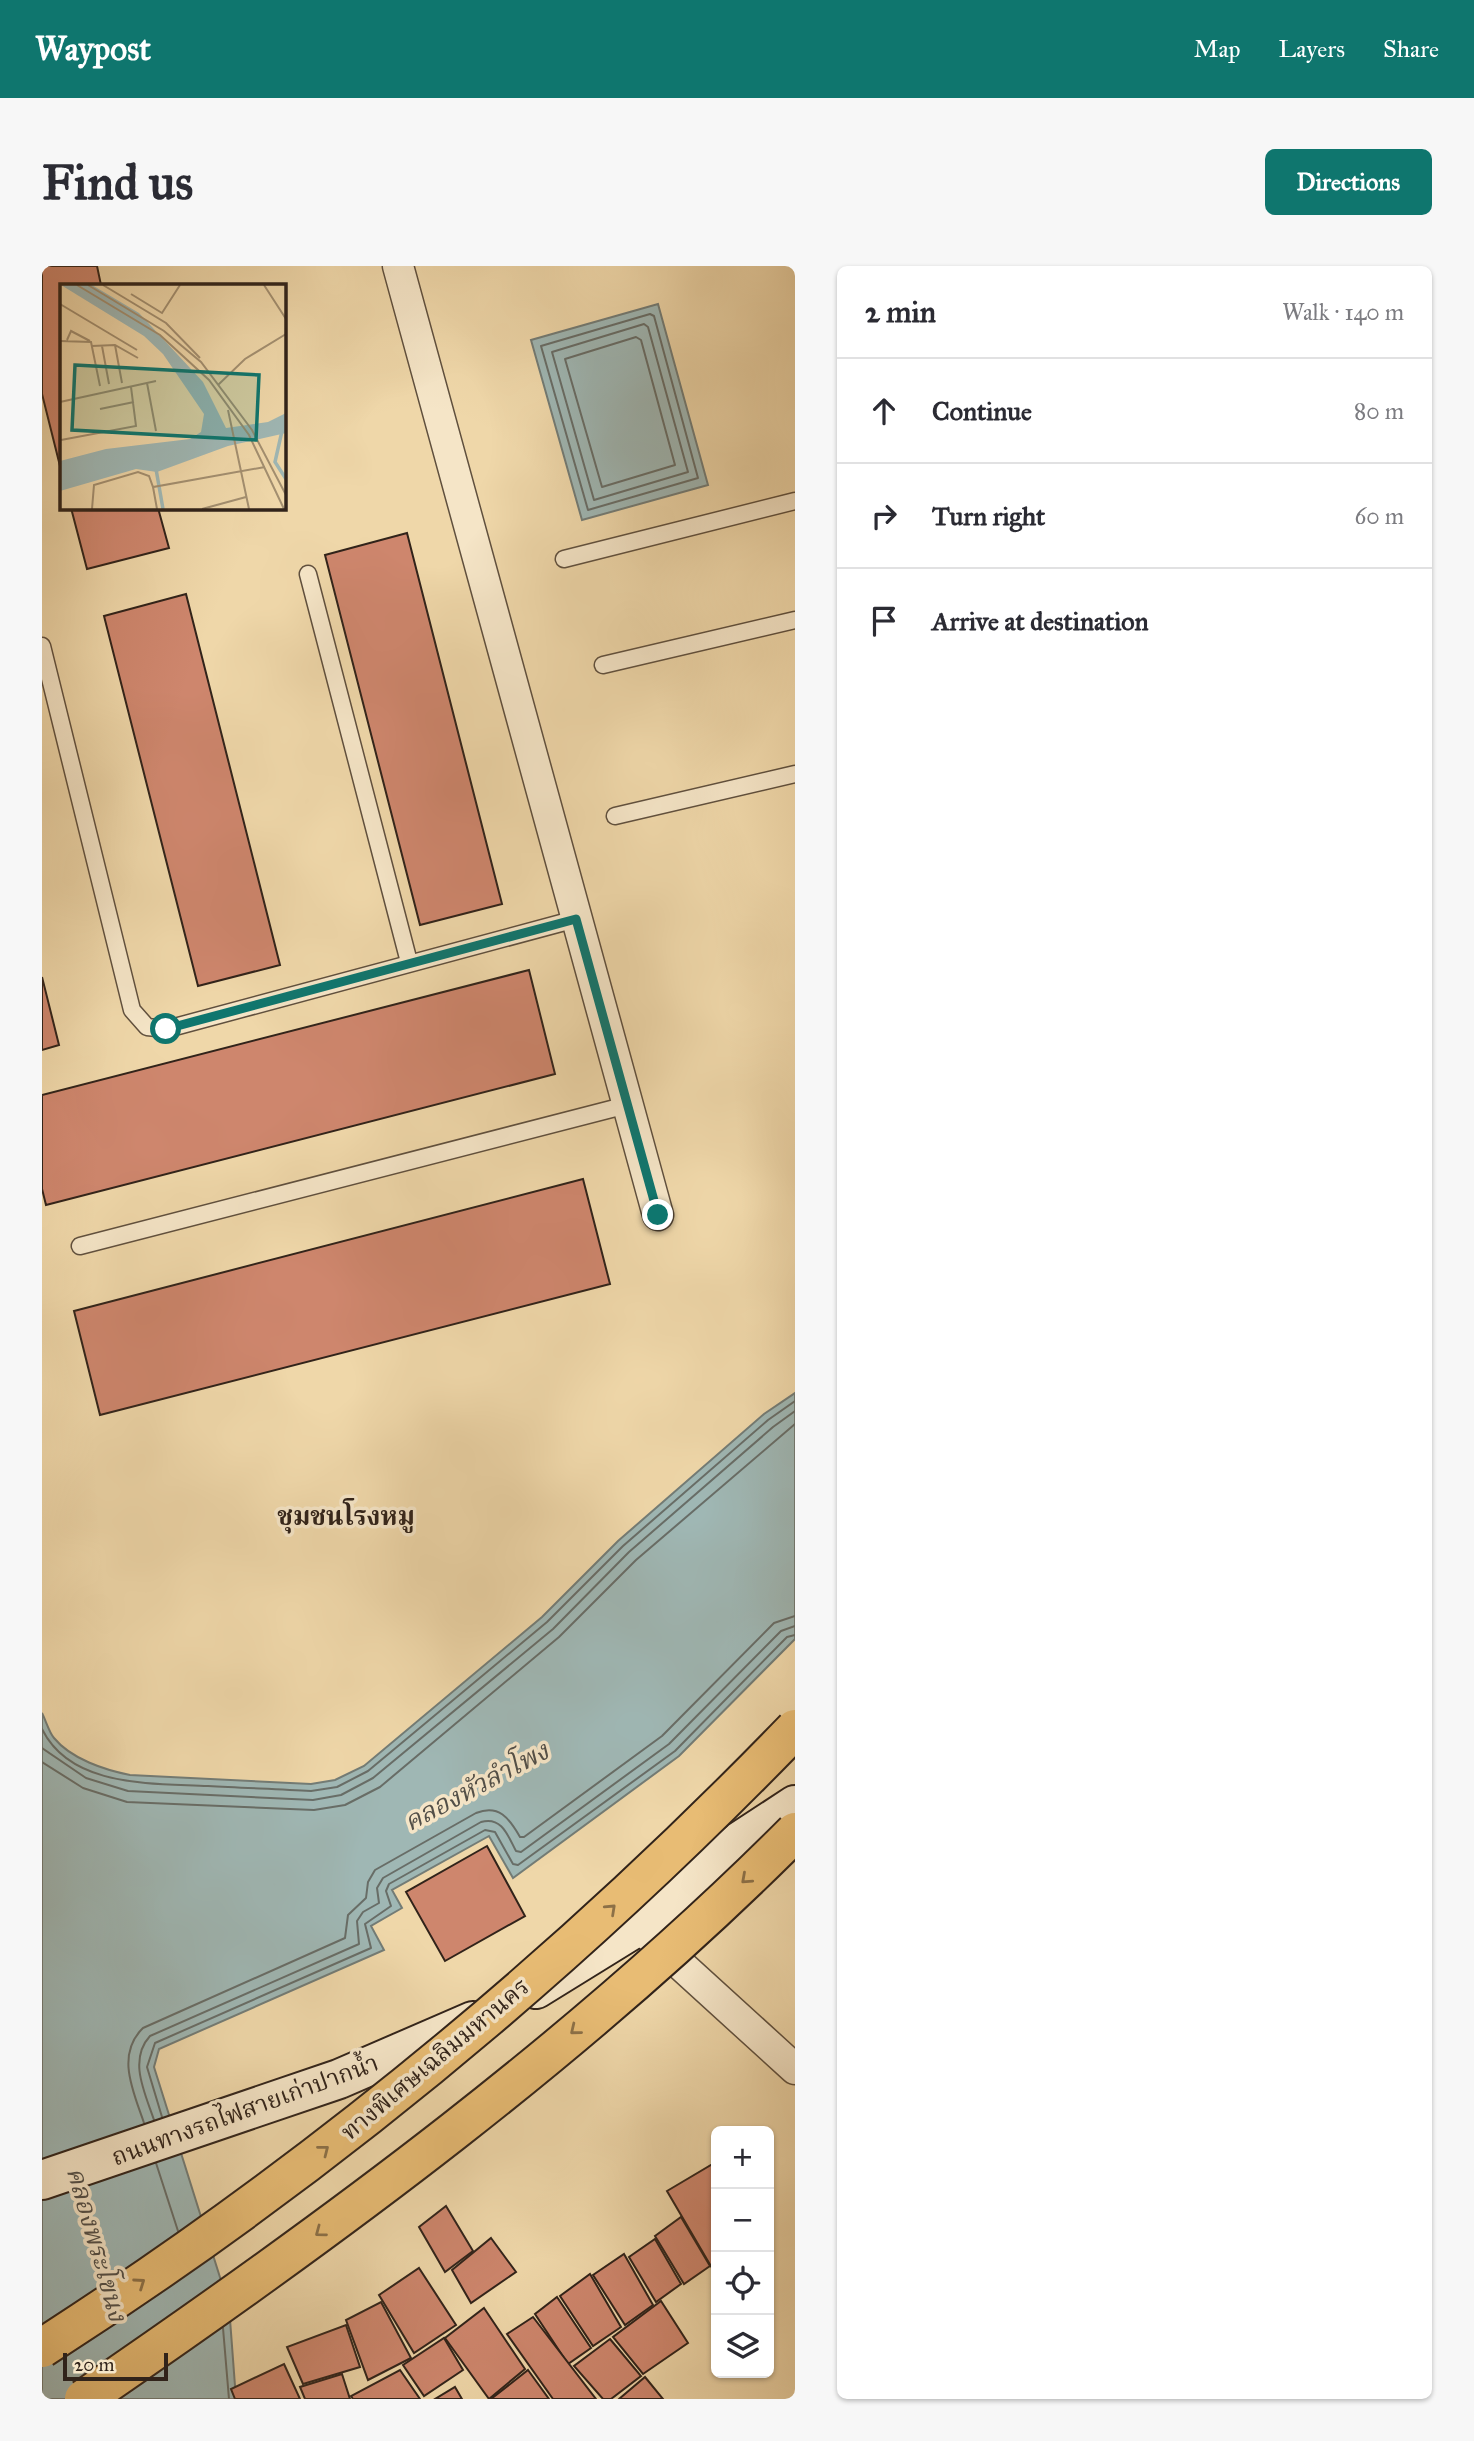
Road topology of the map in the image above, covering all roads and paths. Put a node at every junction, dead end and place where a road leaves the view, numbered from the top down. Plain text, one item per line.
1 (398, 266) edge
2 (795, 501) edge
3 (564, 559) dead end
4 (308, 574) dead end
5 (795, 620) edge
6 (42, 646) edge
7 (603, 666) dead end
8 (795, 774) edge
9 (615, 816) dead end
10 (576, 919) junction
11 (409, 962) junction
12 (627, 1105) junction
13 (658, 1215) dead end
14 (80, 1246) dead end
15 (795, 1729) edge
16 (795, 1805) edge
17 (795, 1832) edge
18 (638, 1926) junction
19 (795, 2069) edge
20 (42, 2180) edge
21 (42, 2348) edge
22 (84, 2399) edge

1 - 10 street
2 - 3 lane
4 - 11 lane
5 - 7 lane
6 - 11 lane
8 - 9 lane
10 - 11 lane
10 - 12 street
12 - 13 street
12 - 14 lane
21 -> 15 highway, ทางพิเศษเฉลิมมหานคร, bridge
16 - 18 main road, ถนนทางรถไฟสายเก่าปากน้ำ
17 -> 22 highway, bridge
18 - 19 street
18 - 20 main road, ถนนทางรถไฟสายเก่าปากน้ำ

